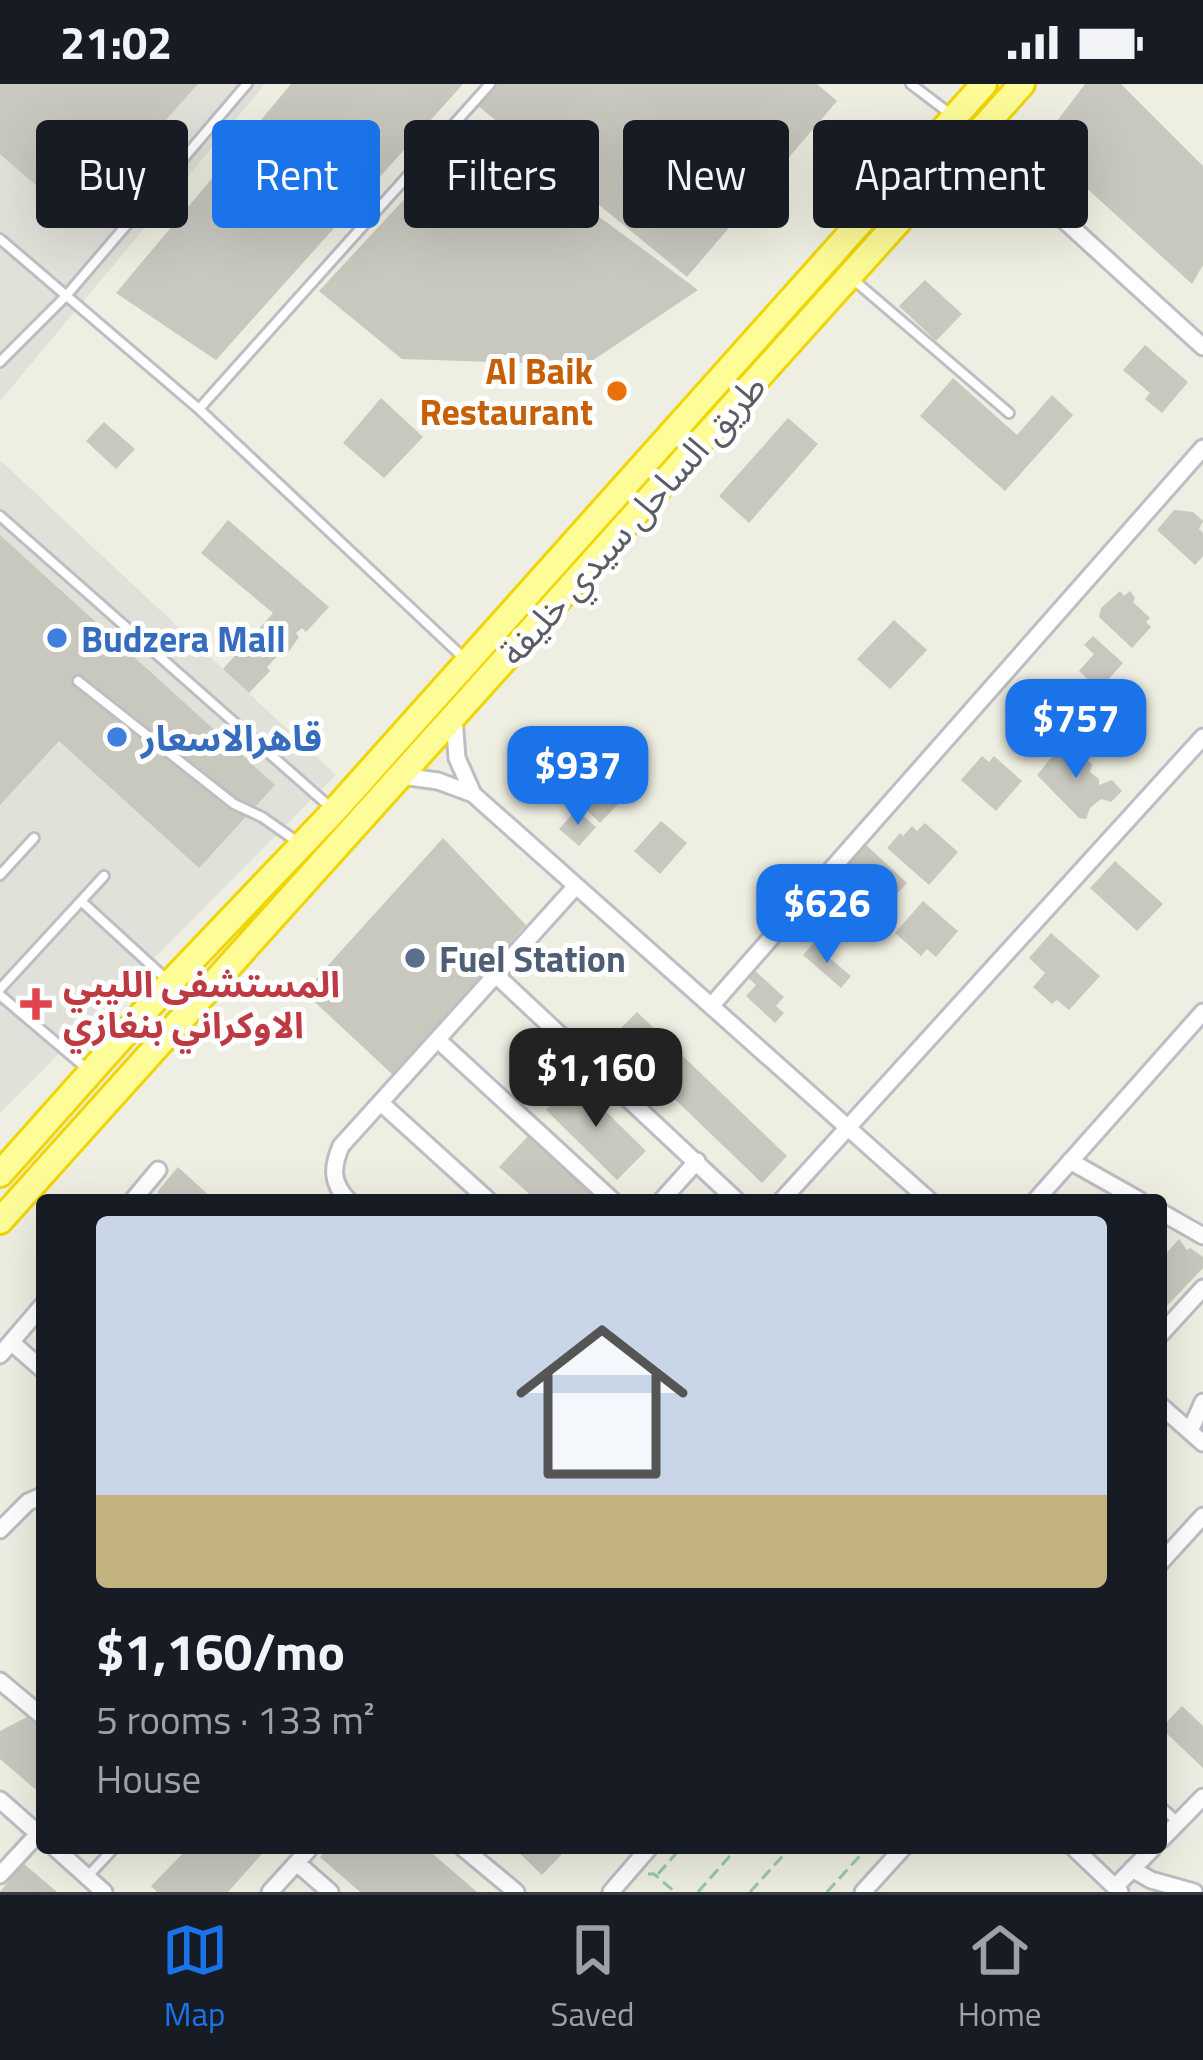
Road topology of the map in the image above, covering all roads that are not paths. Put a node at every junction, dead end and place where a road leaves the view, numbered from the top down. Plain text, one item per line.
1 (248, 84) edge
2 (490, 84) edge
3 (911, 84) edge
4 (984, 84) edge
5 (1022, 84) edge
6 (954, 117) junction
7 (990, 120) edge
8 (892, 228) edge
9 (1073, 228) edge
10 (0, 239) edge
11 (849, 276) junction
12 (65, 297) junction
13 (1203, 347) edge
14 (0, 362) edge
15 (199, 409) junction
16 (1009, 413) dead end
17 (1203, 448) edge
18 (0, 516) edge
19 (468, 662) junction
20 (78, 681) dead end
21 (454, 718) junction
22 (1203, 737) edge
23 (402, 776) junction
24 (473, 794) junction
25 (334, 811) junction
26 (34, 838) dead end
27 (302, 845) junction
28 (0, 874) edge
29 (104, 876) dead end
30 (576, 886) junction
31 (81, 901) junction
32 (496, 975) junction
33 (170, 983) junction
34 (0, 992) edge
35 (711, 1006) junction
36 (1203, 1012) edge
37 (438, 1040) junction
38 (92, 1072) junction
39 (381, 1103) junction
40 (848, 1130) junction
41 (697, 1161) junction
42 (1070, 1161) junction
43 (1, 1170) edge
44 (158, 1170) dead end
45 (138, 1194) edge
46 (344, 1194) edge
47 (481, 1194) edge
48 (605, 1194) edge
49 (667, 1194) edge
50 (730, 1194) edge
51 (788, 1194) edge
52 (922, 1194) edge
53 (1041, 1194) edge
54 (1128, 1194) edge
55 (1167, 1215) edge
56 (0, 1221) edge
57 (1203, 1236) edge
58 (1203, 1288) edge
59 (36, 1313) edge
60 (1167, 1327) edge
61 (6, 1348) edge
62 (36, 1366) edge
63 (1203, 1402) edge
64 (1167, 1411) edge
65 (1190, 1431) junction
66 (1203, 1443) edge
67 (36, 1499) edge
68 (1203, 1516) edge
69 (0, 1530) edge
70 (1167, 1555) edge
71 (0, 1681) edge
72 (36, 1711) edge
73 (1203, 1797) edge
74 (0, 1800) edge
75 (1167, 1812) edge
76 (1178, 1822) junction
77 (36, 1832) edge
78 (1167, 1834) edge
79 (36, 1839) edge
80 (61, 1854) edge
81 (111, 1854) edge
82 (304, 1854) edge
83 (470, 1854) edge
84 (644, 1854) edge
85 (898, 1854) edge
86 (1080, 1854) edge
87 (1147, 1854) edge
88 (297, 1862) junction
89 (1132, 1869) junction
90 (0, 1875) edge
91 (96, 1887) edge
92 (1117, 1889) edge
93 (270, 1892) edge
94 (331, 1892) edge
95 (516, 1892) edge
96 (611, 1892) edge
97 (863, 1892) edge
98 (1194, 1892) edge

1 - 12 lane
2 - 15 lane
3 - 6 lane
4 - 6 highway
5 - 7 highway, طريق الساحل سيدي خليفة
6 - 19 highway
8 - 11 highway, طريق الساحل سيدي خليفة
9 - 13 street
10 - 12 lane
11 - 16 lane
11 - 21 highway, طريق الساحل سيدي خليفة
12 - 14 lane
12 - 15 lane
15 - 19 lane
17 - 35 street
18 - 25 lane
19 - 25 highway
20 - 27 lane
21 - 23 highway, طريق الساحل سيدي خليفة
21 - 24 street
22 - 40 street
23 - 24 street
23 - 56 highway, طريق الساحل سيدي خليفة
24 - 30 street
25 - 27 highway
26 - 28 lane
27 - 33 highway
29 - 31 lane
30 - 32 street
30 - 35 street
31 - 33 lane
31 - 34 lane
32 - 37 street
32 - 41 street
33 - 38 highway
34 - 38 lane
35 - 40 street
36 - 42 street
37 - 39 street
37 - 48 street
38 - 43 highway
39 - 46 street
39 - 47 street
40 - 51 street
40 - 52 street
41 - 49 street
41 - 50 street
42 - 53 street
42 - 54 street
44 - 45 street
55 - 57 street
58 - 60 street
59 - 61 street
61 - 62 street
63 - 65 street
64 - 65 street
65 - 66 street
67 - 69 street
68 - 70 street
71 - 72 street
73 - 76 street
74 - 77 street
75 - 76 lane
76 - 78 street
79 - 90 street
80 - 91 street
81 - 91 lane
82 - 88 street
83 - 95 street
84 - 96 street
85 - 97 street
86 - 92 street
87 - 89 street
88 - 93 street
88 - 94 street
89 - 92 street
89 - 98 street

